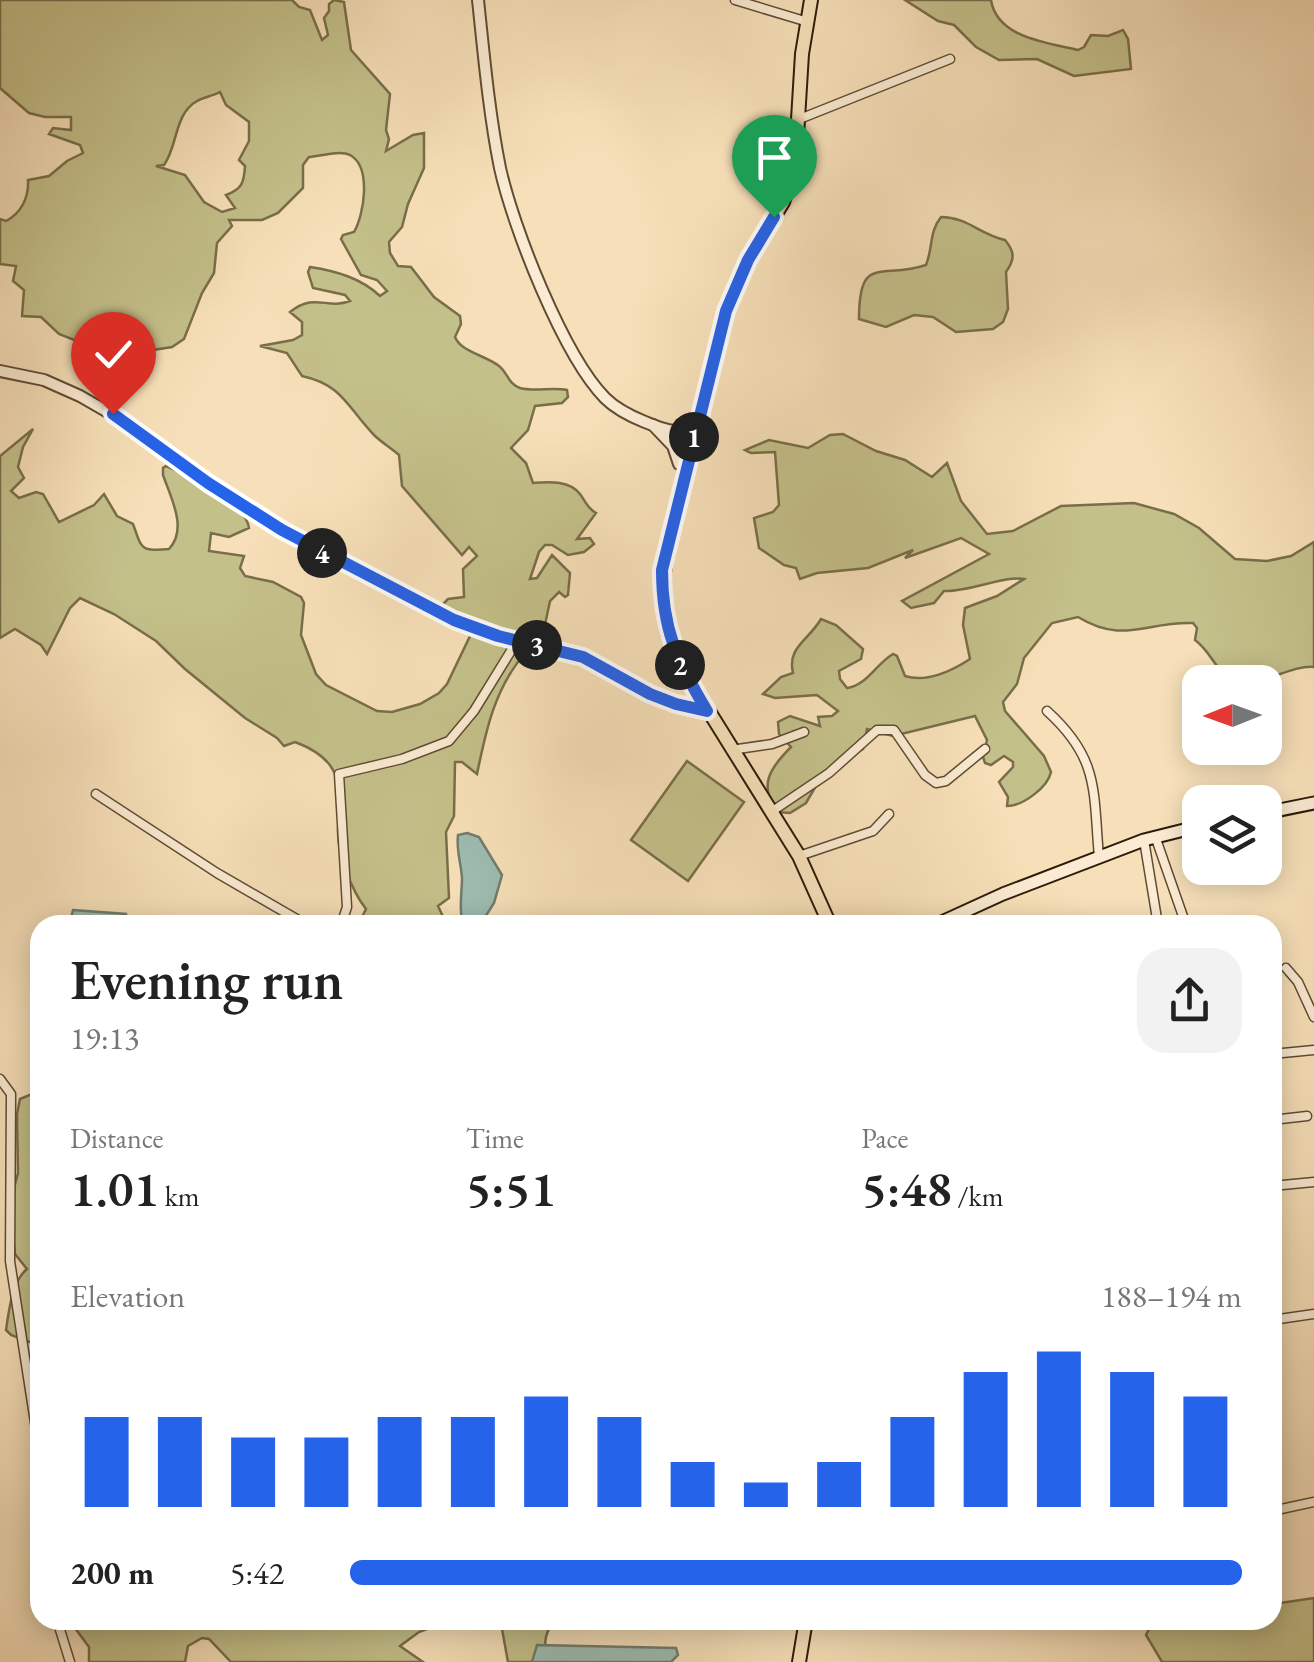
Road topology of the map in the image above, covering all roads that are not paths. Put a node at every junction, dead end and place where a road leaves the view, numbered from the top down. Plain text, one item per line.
1 (478, 0) edge
2 (736, 0) edge
3 (811, 0) edge
4 (808, 22) junction
5 (950, 60) dead end
6 (798, 120) junction
7 (0, 371) edge
8 (652, 424) junction
9 (686, 446) junction
10 (517, 641) junction
11 (1047, 710) dead end
12 (707, 711) junction
13 (804, 732) dead end
14 (985, 749) dead end
15 (732, 750) junction
16 (96, 794) dead end
17 (1314, 803) edge
18 (1282, 810) edge
19 (770, 813) junction
20 (888, 814) dead end
21 (1182, 830) edge
22 (1150, 838) junction
23 (799, 856) junction
24 (1099, 857) junction
25 (289, 915) edge
26 (344, 915) edge
27 (826, 915) edge
28 (958, 915) edge
29 (1157, 915) edge
30 (1182, 915) edge
31 (1286, 968) dead end
32 (1314, 1016) edge
33 (1314, 1050) edge
34 (1282, 1053) edge
35 (0, 1079) edge
36 (1307, 1116) dead end
37 (1282, 1119) edge
38 (1314, 1182) edge
39 (1282, 1185) edge
40 (1314, 1314) edge
41 (1282, 1319) edge
42 (30, 1390) edge
43 (1314, 1502) edge
44 (1282, 1509) edge
45 (60, 1630) edge
46 (804, 1630) edge
47 (70, 1662) edge
48 (799, 1662) edge

1 - 8 street
2 - 4 street
3 - 4 main road
4 - 6 main road
5 - 6 street
6 - 9 main road
7 - 10 street
8 - 9 street
8 - 9 street
9 - 12 main road
10 - 12 street
10 - 26 street
11 - 24 street
12 - 15 main road
13 - 15 street
14 - 19 street
15 - 19 main road
16 - 25 street
17 - 18 main road
19 - 23 main road
20 - 23 street
21 - 22 main road
22 - 24 main road
22 - 29 street
22 - 30 street
23 - 27 main road
24 - 28 main road
31 - 32 street
33 - 34 street
35 - 42 street
36 - 37 street
38 - 39 street
40 - 41 street
43 - 44 street
45 - 47 street
46 - 48 main road

